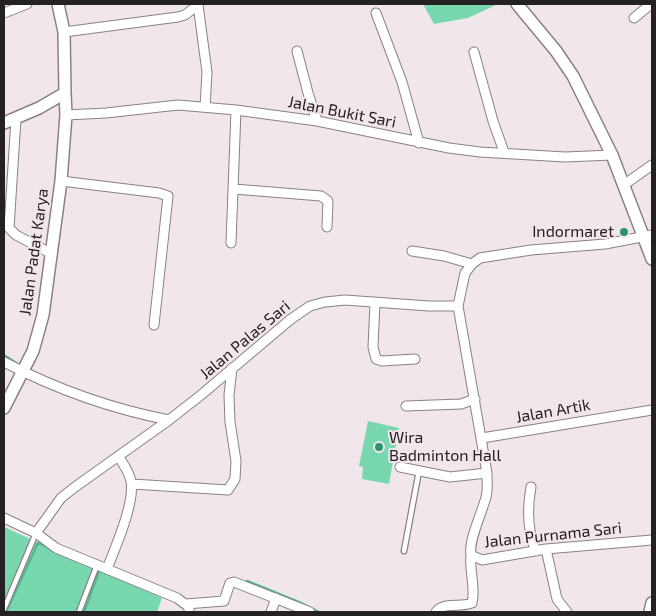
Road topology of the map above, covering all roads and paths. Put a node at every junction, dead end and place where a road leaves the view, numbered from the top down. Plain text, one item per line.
1 (27, 4) edge
2 (58, 4) edge
3 (198, 4) edge
4 (517, 4) edge
5 (651, 4) edge
6 (4, 13) edge
7 (376, 13) dead end
8 (634, 18) dead end
9 (64, 32) junction
10 (297, 51) dead end
11 (474, 52) dead end
12 (64, 93) junction
13 (205, 107) junction
14 (236, 110) junction
15 (66, 115) junction
16 (16, 119) junction
17 (317, 121) junction
18 (4, 123) edge
19 (419, 142) junction
20 (504, 152) junction
21 (612, 155) junction
22 (652, 165) edge
23 (61, 181) junction
24 (625, 184) junction
25 (234, 189) junction
26 (327, 227) dead end
27 (648, 236) edge
28 (231, 243) dead end
29 (412, 251) dead end
30 (52, 254) junction
31 (652, 259) edge
32 (472, 264) junction
33 (375, 303) junction
34 (458, 306) junction
35 (154, 325) dead end
36 (415, 359) dead end
37 (4, 362) edge
38 (232, 368) junction
39 (22, 372) junction
40 (475, 399) junction
41 (406, 406) dead end
42 (4, 408) edge
43 (652, 410) edge
44 (170, 420) junction
45 (482, 438) junction
46 (119, 457) junction
47 (400, 467) dead end
48 (419, 471) junction
49 (487, 473) junction
50 (132, 484) junction
51 (531, 487) dead end
52 (4, 518) edge
53 (36, 533) junction
54 (652, 540) edge
55 (546, 549) junction
56 (404, 551) dead end
57 (536, 551) junction
58 (472, 555) junction
59 (97, 565) junction
60 (107, 569) junction
61 (276, 598) junction
62 (652, 603) edge
63 (187, 608) edge
64 (4, 610) edge
65 (79, 612) edge
66 (271, 612) edge
67 (310, 612) edge
68 (436, 612) edge
69 (567, 612) edge
70 (650, 612) edge

1 - 6 street
2 - 9 street, Jalan Padat Karya
3 - 9 street
3 - 13 street
4 - 21 street
5 - 8 street
7 - 19 street
9 - 12 street, Jalan Padat Karya
10 - 17 street
11 - 20 street
12 - 15 street, Jalan Padat Karya
12 - 16 street
13 - 14 street, Jalan Bukit Sari
13 - 15 street, Jalan Bukit Sari
14 - 17 street, Jalan Bukit Sari
14 - 25 street
15 - 23 street, Jalan Padat Karya
16 - 18 street
16 - 30 street
17 - 19 street, Jalan Bukit Sari
19 - 20 street, Jalan Bukit Sari
20 - 21 street, Jalan Bukit Sari
21 - 24 street
22 - 24 street
23 - 30 street, Jalan Padat Karya
23 - 35 street
24 - 27 street
25 - 26 street
25 - 28 street
27 - 31 street
27 - 32 street
29 - 32 street
30 - 39 street, Jalan Padat Karya
32 - 34 street
33 - 34 street, Jalan Palas Sari
33 - 36 street
33 - 38 street, Jalan Palas Sari
34 - 40 street, Jalan Purnama Sari
37 - 39 street
38 - 44 street, Jalan Palas Sari
38 - 50 street
39 - 42 street, Jalan Padat Karya
39 - 44 street
40 - 41 street
40 - 45 street, Jalan Purnama Sari
43 - 45 street, Jalan Artik
44 - 46 street, Jalan Palas Sari
45 - 49 street, Jalan Purnama Sari
46 - 50 street
46 - 53 street, Jalan Palas Sari
47 - 48 street
48 - 49 street
48 - 56 lane
49 - 58 street, Jalan Purnama Sari
50 - 60 street
51 - 57 street
52 - 53 street
53 - 59 street
53 - 64 lane
54 - 55 street, Jalan Purnama Sari
55 - 57 street, Jalan Purnama Sari
55 - 69 street
57 - 58 street, Jalan Purnama Sari
58 - 68 street
59 - 60 street
59 - 65 lane
60 - 63 street
61 - 63 street
61 - 66 street
61 - 67 street
62 - 70 street

